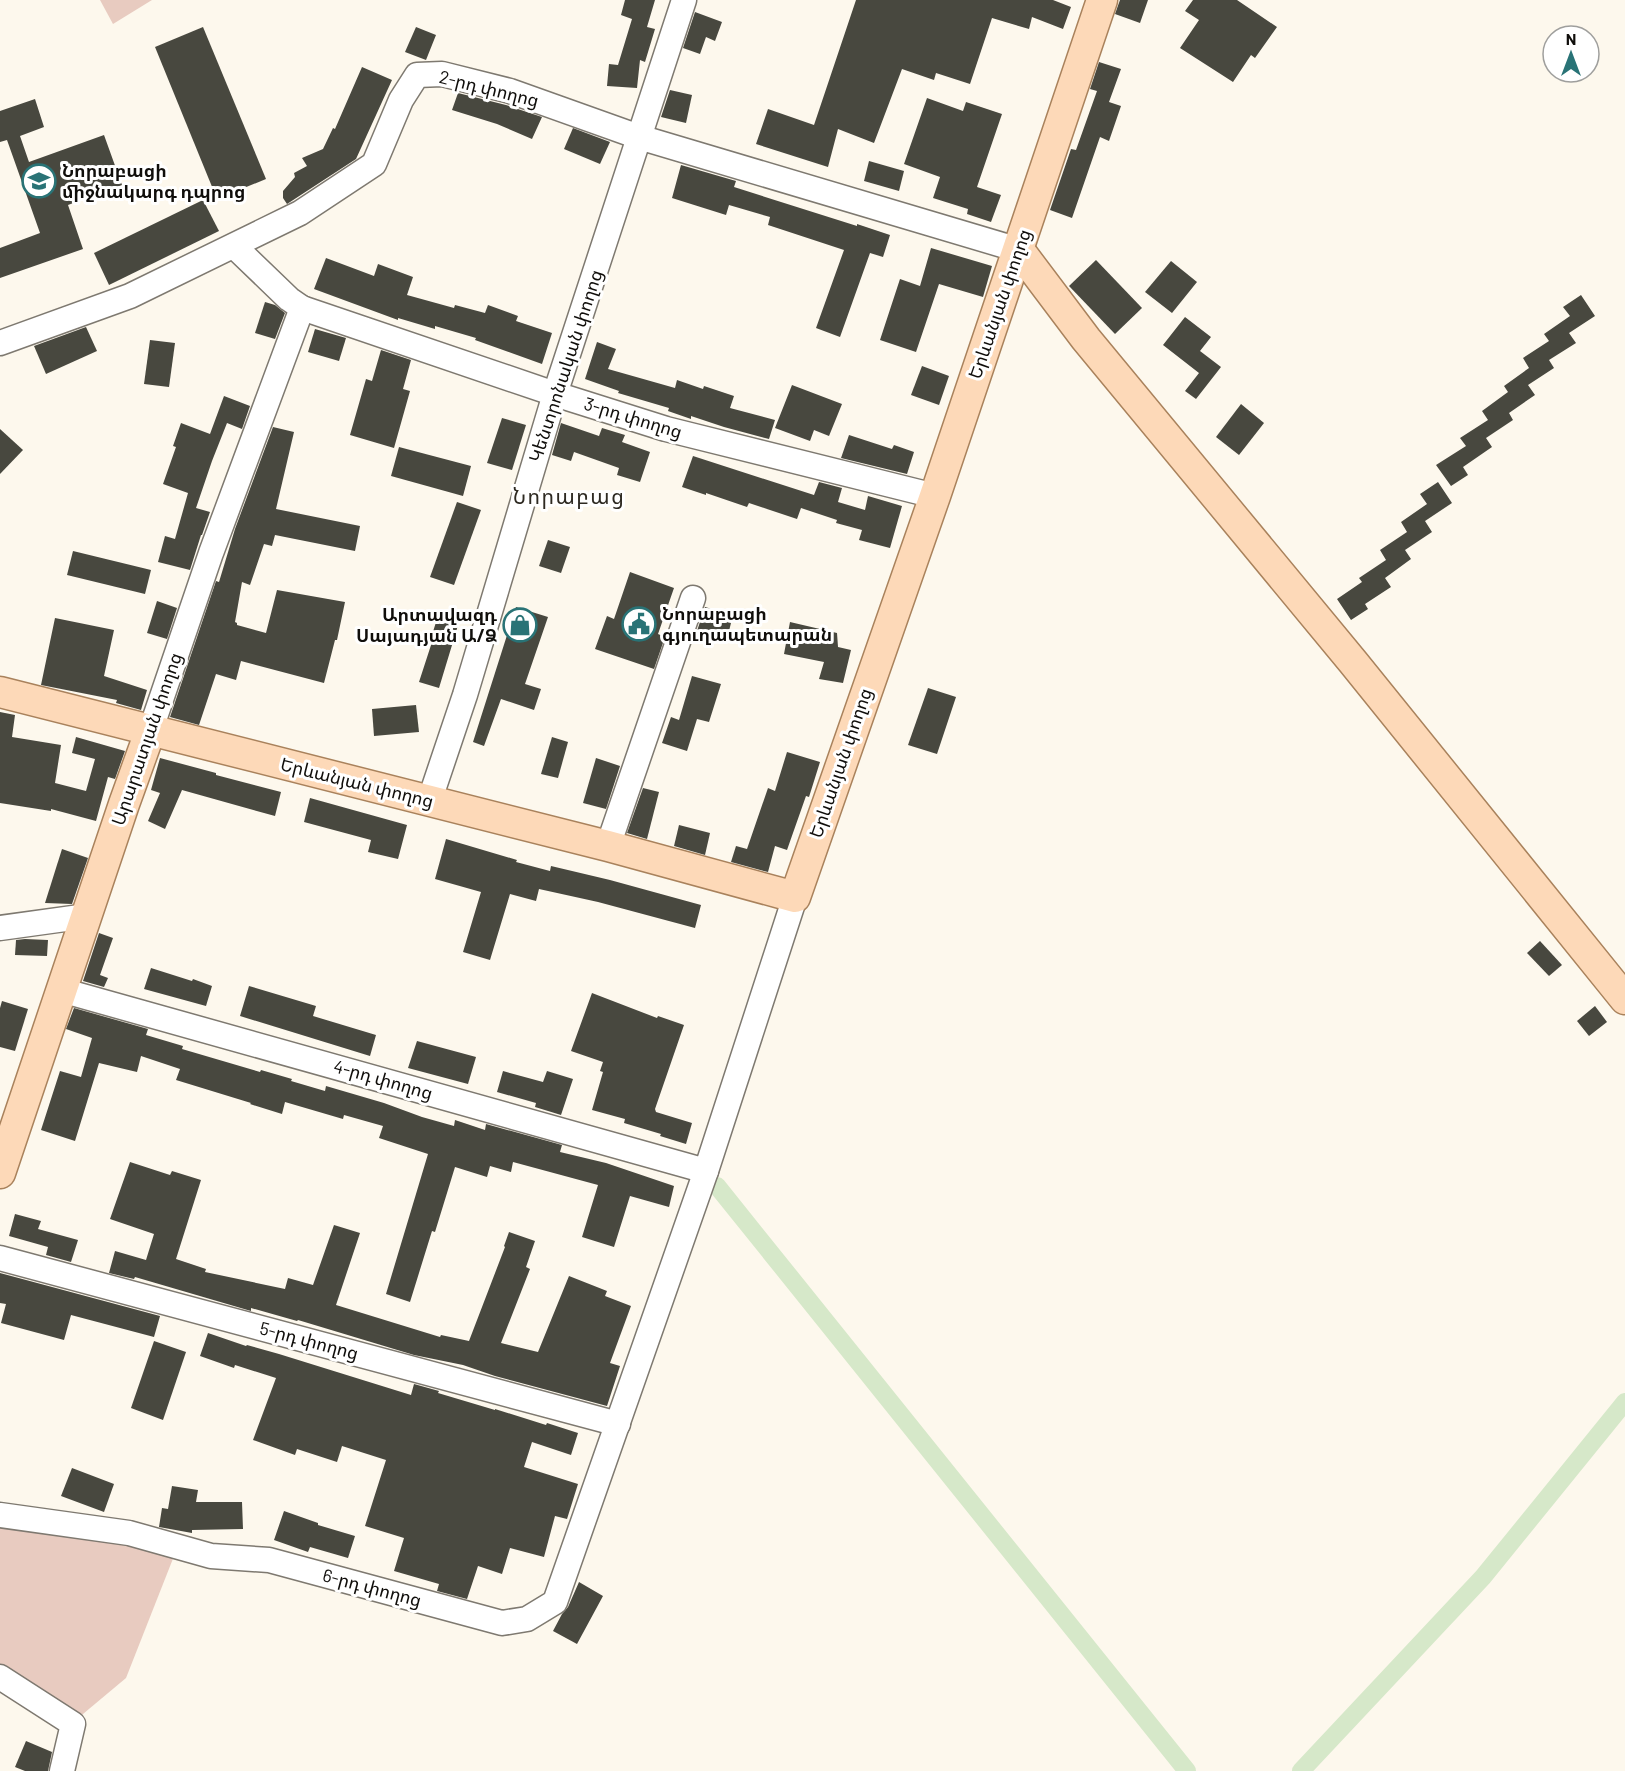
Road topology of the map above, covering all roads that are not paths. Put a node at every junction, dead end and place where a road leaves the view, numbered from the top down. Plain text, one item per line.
1 (684, 0) edge
2 (1102, 0) edge
3 (639, 137) junction
4 (234, 246) junction
5 (1019, 250) junction
6 (302, 308) junction
7 (0, 343) edge
8 (555, 394) junction
9 (935, 496) junction
10 (693, 598) dead end
11 (0, 692) edge
12 (151, 729) junction
13 (429, 802) junction
14 (608, 846) junction
15 (795, 897) junction
16 (87, 916) junction
17 (0, 928) edge
18 (61, 990) junction
19 (1625, 999) edge
20 (706, 1171) junction
21 (0, 1173) edge
22 (0, 1258) edge
23 (618, 1424) junction
24 (0, 1515) edge
25 (0, 1677) edge
26 (62, 1771) edge

1 - 3 street, Կենտրոնական փողոց
2 - 5 main road, Երևանյան փողոց
3 - 4 street, 2-րդ փողոց
3 - 5 street, 2-րդ փողոց
3 - 8 street, Կենտրոնական փողոց
4 - 6 street
4 - 7 street, 2-րդ փողոց
5 - 9 main road, Երևանյան փողոց
5 - 19 main road
6 - 8 street, 3-րդ փողոց
6 - 12 street, Արարատյան փողոց
8 - 9 street, 3-րդ փողոց
8 - 13 street, Կենտրոնական փողոց
9 - 15 main road, Երևանյան փողոց
10 - 14 street
11 - 12 main road, Երևանյան փողոց
12 - 13 main road, Երևանյան փողոց
12 - 16 main road, Արարատյան փողոց
13 - 14 main road, Երևանյան փողոց
14 - 15 main road, Երևանյան փողոց
15 - 20 street, 6-րդ փողոց
16 - 17 street
16 - 18 main road, Արարատյան փողոց
18 - 20 street, 4-րդ փողոց
18 - 21 main road, Արարատյան փողոց
20 - 23 street, 6-րդ փողոց
22 - 23 street, 5-րդ փողոց
23 - 24 street, 6-րդ փողոց
25 - 26 street

